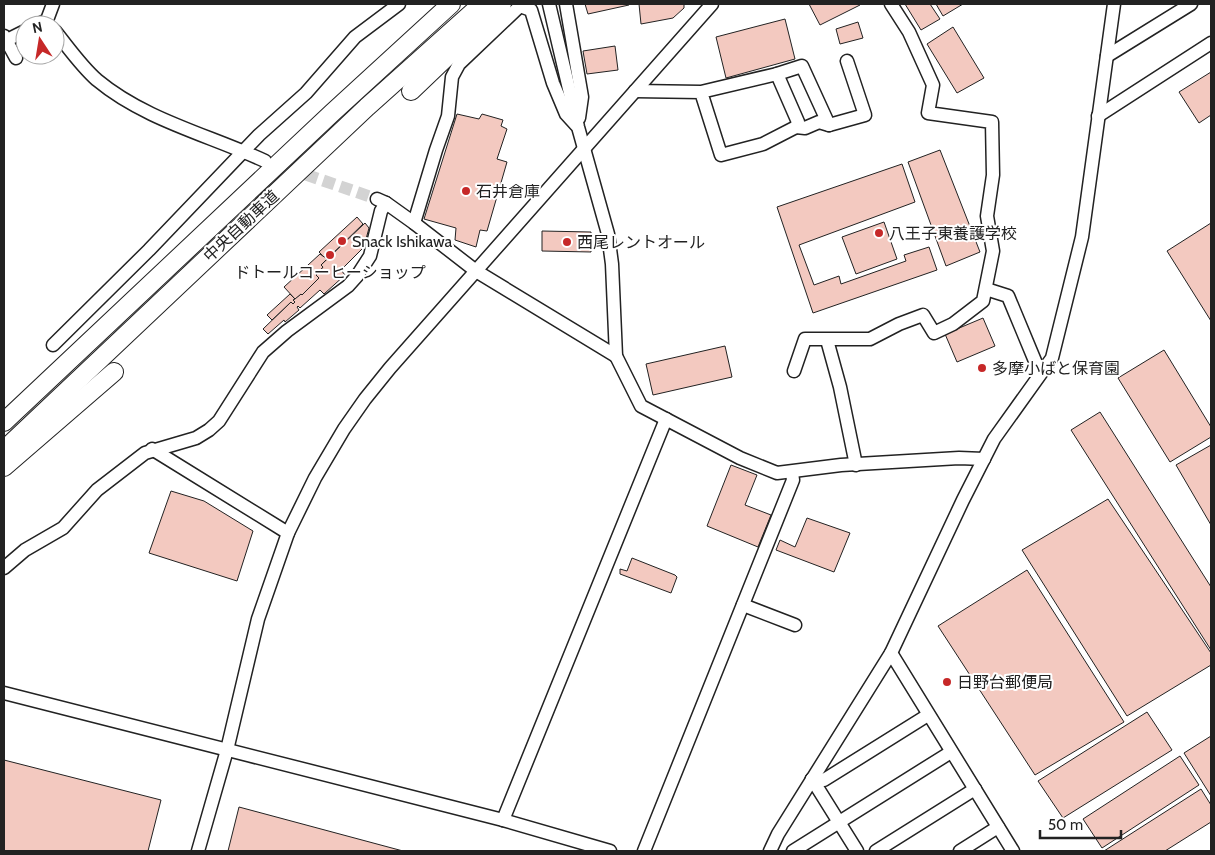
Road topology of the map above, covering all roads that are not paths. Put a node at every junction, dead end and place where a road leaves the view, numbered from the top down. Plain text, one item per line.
1 (399, 4) edge
2 (437, 4) edge
3 (451, 4) edge
4 (482, 4) edge
5 (502, 4) edge
6 (549, 4) edge
7 (566, 4) edge
8 (712, 4) edge
9 (891, 4) edge
10 (1114, 4) edge
11 (1191, 4) edge
12 (5, 38) edge
13 (65, 42) edge
14 (1211, 43) edge
15 (15, 56) edge
16 (1107, 56) junction
17 (847, 62) dead end
18 (777, 74) junction
19 (411, 91) dead end
20 (634, 91) junction
21 (701, 92) junction
22 (332, 113) junction
23 (1098, 116) junction
24 (829, 125) junction
25 (796, 127) junction
26 (578, 128) junction
27 (584, 148) junction
28 (244, 152) junction
29 (265, 161) tunnel mouth
30 (414, 223) junction
31 (476, 271) junction
32 (986, 290) junction
33 (827, 340) junction
34 (53, 345) dead end
35 (616, 356) junction
36 (794, 371) dead end
37 (114, 372) dead end
38 (1040, 374) junction
39 (666, 419) junction
40 (4, 422) edge
41 (152, 449) junction
42 (4, 450) edge
43 (984, 459) junction
44 (856, 465) junction
45 (4, 467) edge
46 (792, 473) junction
47 (288, 533) junction
48 (4, 568) edge
49 (743, 605) junction
50 (795, 625) dead end
51 (890, 653) junction
52 (4, 693) edge
53 (928, 715) junction
54 (227, 750) junction
55 (951, 752) junction
56 (812, 779) junction
57 (975, 790) junction
58 (503, 820) junction
59 (838, 822) junction
60 (998, 827) junction
61 (198, 851) edge
62 (610, 851) edge
63 (644, 851) edge
64 (770, 851) edge
65 (793, 851) edge
66 (857, 851) edge
67 (876, 851) edge
68 (960, 851) edge
69 (1013, 851) edge

1 - 28 street
2 - 22 highway
3 - 22 highway, 中央自動車道
4 - 42 highway, 中央自動車道
5 - 19 highway
6 - 26 street
7 - 26 street
8 - 20 street
9 - 32 street
10 - 16 street
11 - 16 street
12 - 15 street
13 - 28 street
14 - 23 street
16 - 23 street
17 - 24 street
18 - 21 street
18 - 24 street
18 - 25 street
20 - 21 street
20 - 27 street
21 - 25 street
22 - 40 highway, 中央自動車道
23 - 38 street
24 - 25 street
26 - 27 street
26 - 30 street
27 - 31 street
27 - 35 street
28 - 29 street
28 - 34 street
30 - 31 street
30 - 41 street
31 - 35 street
31 - 47 street
32 - 33 street
32 - 38 street
33 - 36 street
33 - 44 street
35 - 39 street
37 - 45 highway
38 - 43 street
39 - 46 street
39 - 58 street
41 - 47 street
41 - 48 street
43 - 44 street
43 - 51 street
44 - 46 street
46 - 49 street
47 - 54 street
49 - 50 street
49 - 63 street
51 - 53 street
51 - 56 street
52 - 54 street
53 - 55 street
53 - 56 street
54 - 58 street
54 - 61 street
55 - 57 street
55 - 59 street
56 - 59 street
56 - 64 street
57 - 60 street
57 - 67 street
58 - 62 street
59 - 65 street
59 - 66 street
60 - 68 street
60 - 69 street

